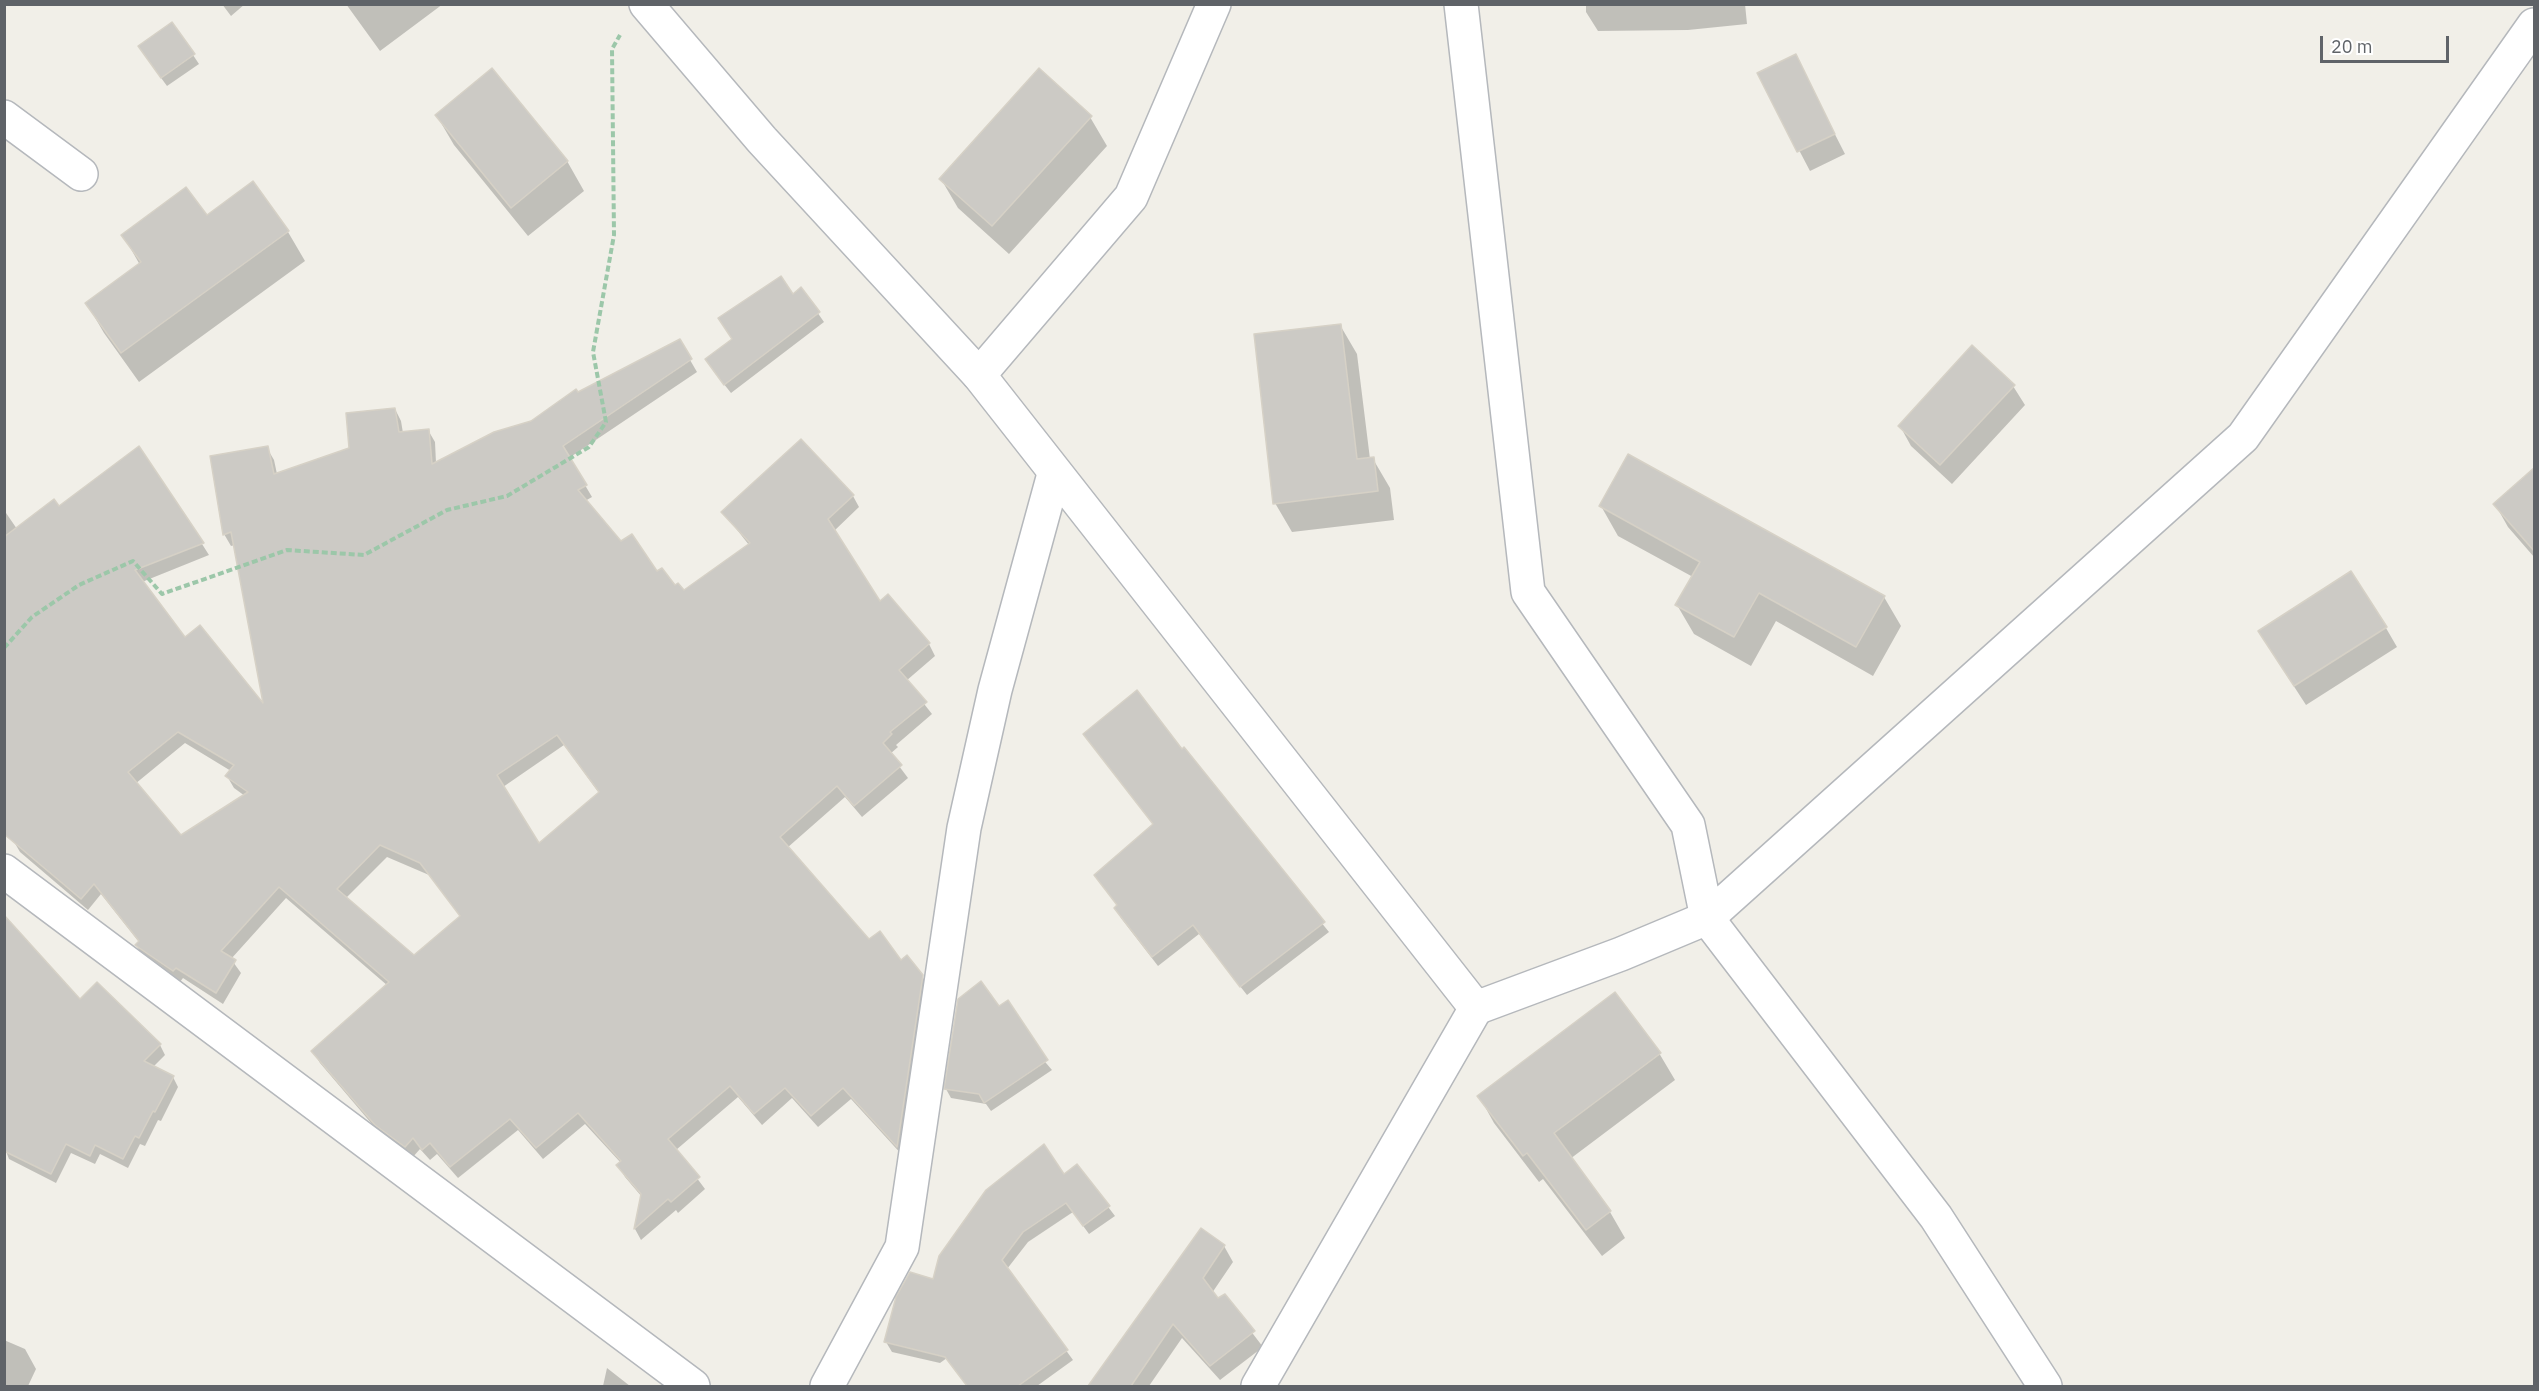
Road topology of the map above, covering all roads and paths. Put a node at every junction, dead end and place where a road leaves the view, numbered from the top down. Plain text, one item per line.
1 (646, 4) edge
2 (1214, 4) edge
3 (1461, 4) edge
4 (2535, 25) edge
5 (621, 31) dead end
6 (4, 117) edge
7 (81, 174) dead end
8 (979, 375) junction
9 (1054, 474) junction
10 (4, 648) edge
11 (4, 871) edge
12 (1707, 918) junction
13 (1476, 1008) junction
14 (693, 1386) edge
15 (827, 1386) edge
16 (1258, 1386) edge
17 (2045, 1386) edge

1 - 8 street
2 - 8 street
3 - 12 street
4 - 12 street
5 - 10 path
6 - 7 street
8 - 9 street
9 - 13 street
9 - 15 street
11 - 14 street
12 - 13 street
12 - 17 street
13 - 16 street

